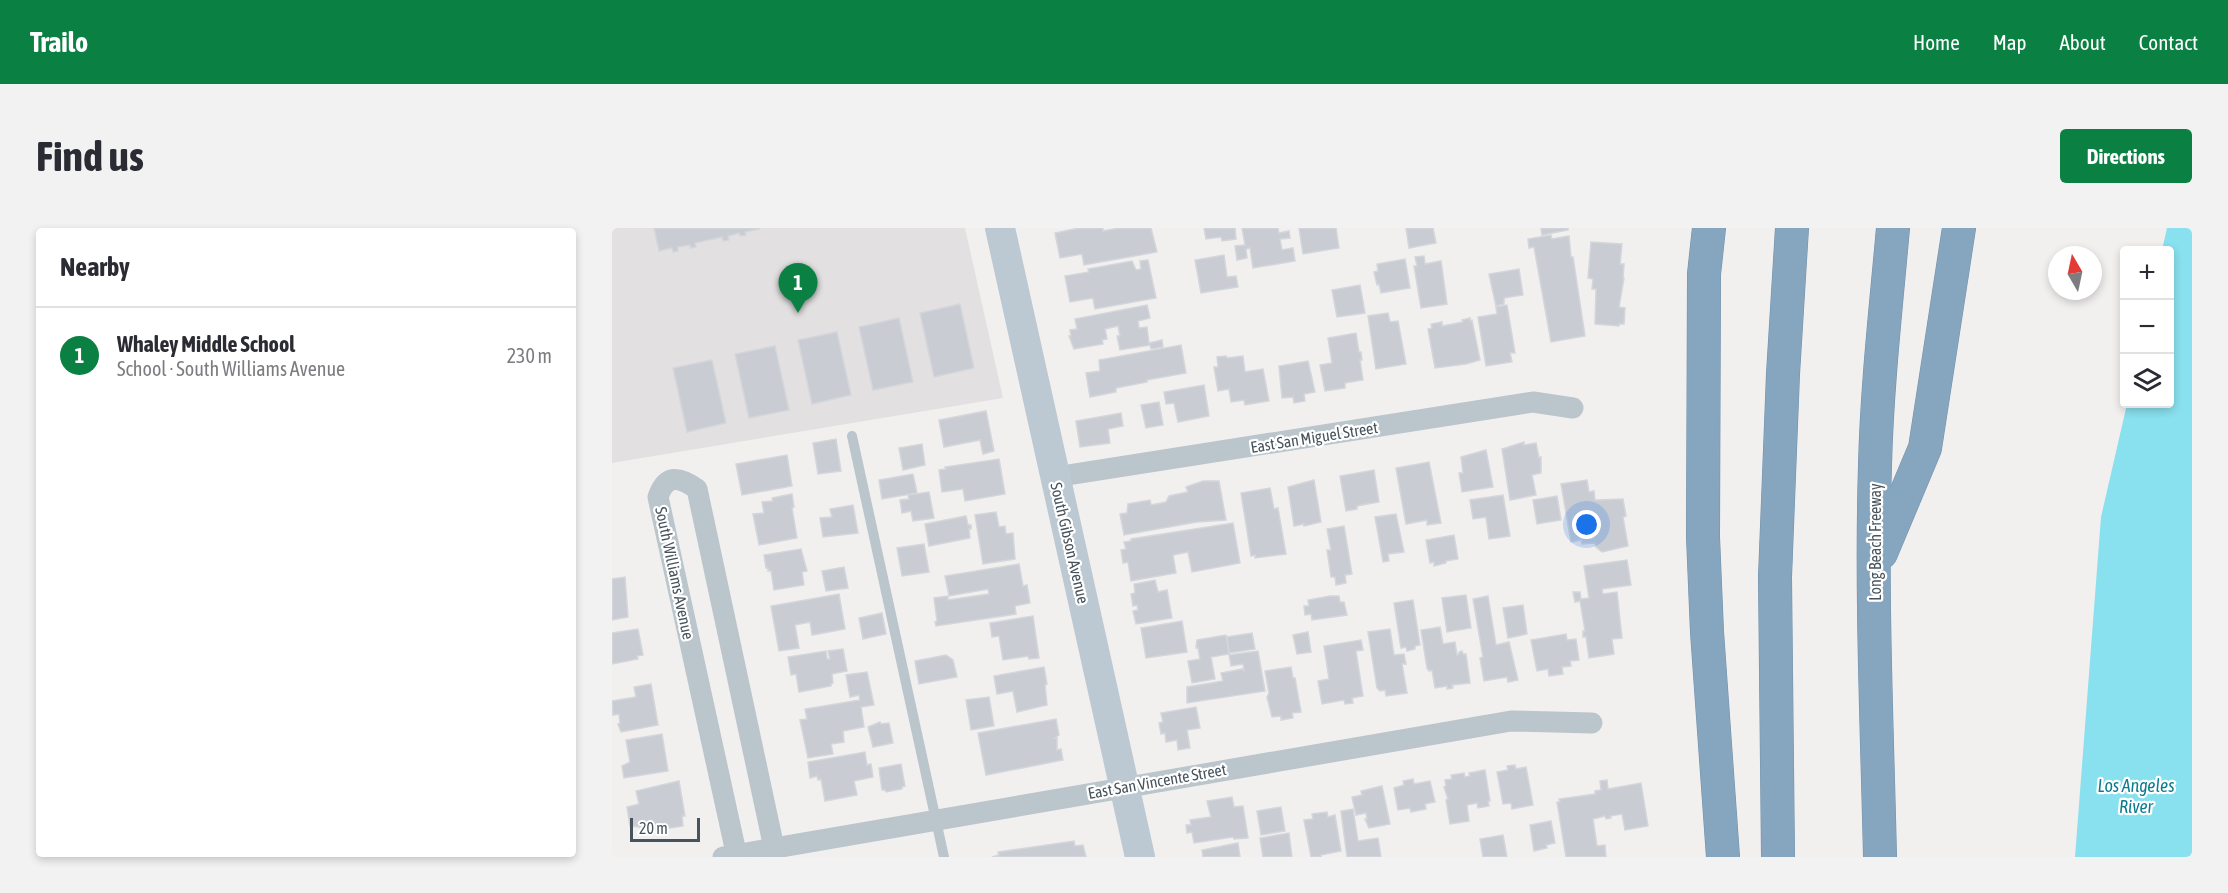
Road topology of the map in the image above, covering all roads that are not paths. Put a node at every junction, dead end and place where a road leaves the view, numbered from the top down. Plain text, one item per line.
1 (1000, 228) edge
2 (1709, 228) edge
3 (1792, 228) edge
4 (1893, 228) edge
5 (1959, 228) edge
6 (1573, 408) dead end
7 (852, 436) dead end
8 (1055, 477) junction
9 (1874, 569) junction
10 (1592, 723) dead end
11 (1124, 787) junction
12 (935, 820) junction
13 (775, 852) edge
14 (732, 856) edge
15 (944, 857) edge
16 (1140, 857) edge
17 (1723, 857) edge
18 (1778, 857) edge
19 (1880, 857) edge

1 - 8 street, South Gibson Avenue
2 - 17 highway
3 - 18 highway
4 - 9 highway, Long Beach Freeway
5 - 9 highway
6 - 8 street, East San Miguel Street
7 - 12 lane
8 - 11 street, South Gibson Avenue
9 - 19 highway, Long Beach Freeway
10 - 11 street, East San Vincente Street
11 - 12 street, East San Vincente Street
11 - 16 street, South Gibson Avenue
12 - 13 street, East San Vincente Street
12 - 15 lane
13 - 14 street, East San Vincente Street
13 - 14 street, South Williams Avenue

